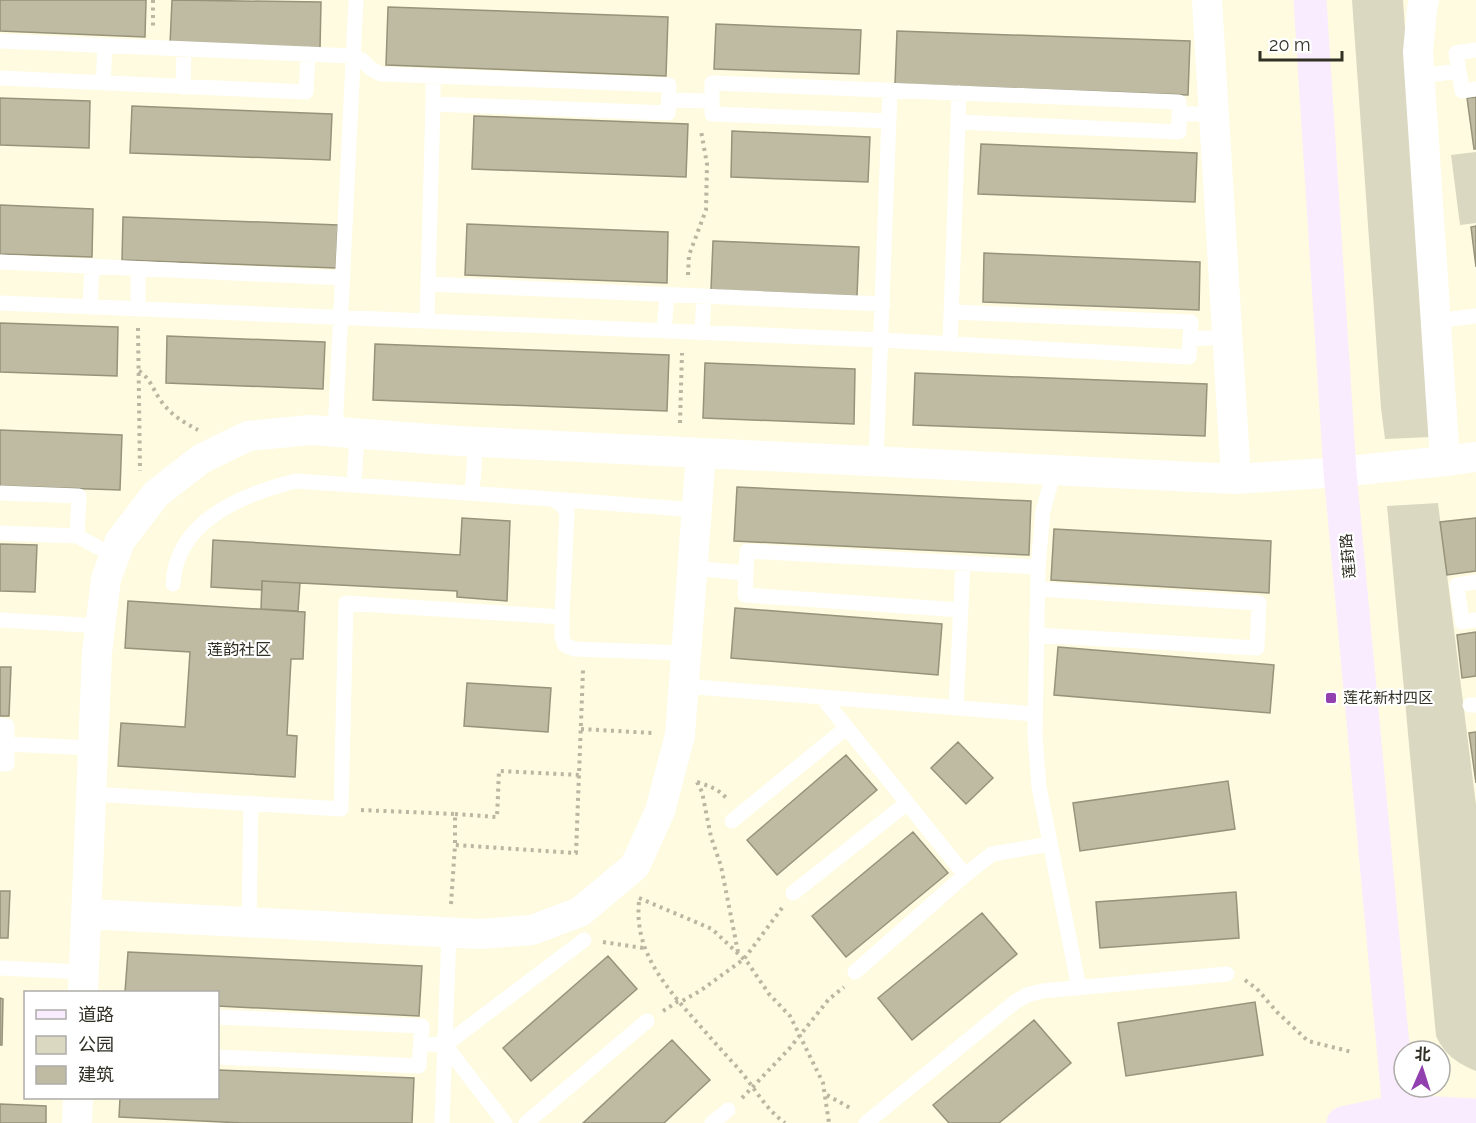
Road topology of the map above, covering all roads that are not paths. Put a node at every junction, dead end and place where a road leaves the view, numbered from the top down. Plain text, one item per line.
1 (356, 0) edge
2 (1207, 0) edge
3 (1310, 0) edge
4 (1424, 0) edge
5 (0, 41) edge
6 (105, 46) junction
7 (184, 49) junction
8 (1476, 50) edge
9 (308, 54) junction
10 (353, 56) junction
11 (1459, 71) junction
12 (434, 76) junction
13 (1420, 76) junction
14 (0, 78) edge
15 (103, 83) junction
16 (183, 87) junction
17 (1476, 89) edge
18 (890, 90) junction
19 (959, 93) junction
20 (669, 100) junction
21 (712, 101) junction
22 (433, 104) junction
23 (1179, 114) junction
24 (1214, 114) junction
25 (889, 121) junction
26 (958, 122) junction
27 (0, 262) edge
28 (92, 267) junction
29 (138, 268) junction
30 (343, 278) junction
31 (428, 284) junction
32 (667, 294) junction
33 (704, 296) junction
34 (0, 303) edge
35 (883, 304) junction
36 (90, 307) junction
37 (138, 309) junction
38 (952, 312) junction
39 (1476, 316) edge
40 (340, 317) junction
41 (427, 320) junction
42 (1436, 321) junction
43 (664, 331) junction
44 (702, 332) junction
45 (1228, 337) junction
46 (1190, 339) junction
47 (881, 340) junction
48 (950, 344) junction
49 (346, 433) junction
50 (476, 442) junction
51 (690, 453) junction
52 (1476, 457) edge
53 (1445, 461) junction
54 (876, 462) junction
55 (1054, 471) junction
56 (1340, 472) junction
57 (1236, 479) junction
58 (354, 485) junction
59 (0, 493) edge
60 (472, 493) junction
61 (552, 499) junction
62 (697, 510) junction
63 (0, 533) edge
64 (77, 536) junction
65 (114, 556) junction
66 (963, 563) junction
67 (1038, 567) junction
68 (692, 568) junction
69 (746, 573) junction
70 (1476, 582) edge
71 (173, 584) dead end
72 (1038, 589) junction
73 (961, 610) junction
74 (562, 617) junction
75 (0, 620) edge
76 (1476, 620) edge
77 (100, 626) junction
78 (1036, 635) junction
79 (686, 653) junction
80 (683, 686) junction
81 (822, 697) junction
82 (956, 708) junction
83 (1035, 714) junction
84 (0, 725) edge
85 (846, 728) junction
86 (7, 744) junction
87 (93, 748) junction
88 (0, 764) edge
89 (91, 794) junction
90 (251, 803) junction
91 (907, 803) junction
92 (735, 819) road end
93 (1050, 844) junction
94 (965, 875) junction
95 (794, 893) road end
96 (86, 914) junction
97 (249, 922) junction
98 (449, 932) junction
99 (584, 940) road end
100 (0, 968) edge
101 (855, 972) road end
102 (1227, 974) road end
103 (83, 982) edge
104 (1079, 987) junction
105 (219, 1017) edge
106 (647, 1021) road end
107 (421, 1043) junction
108 (445, 1045) junction
109 (219, 1057) edge
110 (78, 1099) edge
111 (728, 1110) road end
112 (1399, 1111) junction
113 (1476, 1115) edge
114 (77, 1123) edge
115 (442, 1123) edge
116 (505, 1123) edge
117 (526, 1123) edge
118 (712, 1123) edge
119 (866, 1123) edge
120 (1343, 1123) edge

1 - 10 lane
2 - 24 street
3 - 56 main road, 莲葑路
4 - 13 street
5 - 6 lane
6 - 7 lane
6 - 15 lane
7 - 9 lane
7 - 16 lane
8 - 11 lane
9 - 10 lane
9 - 16 lane
10 - 12 lane
10 - 30 lane
11 - 13 lane
11 - 17 lane
12 - 20 lane
12 - 22 lane
13 - 42 street
14 - 15 lane
15 - 16 lane
18 - 19 lane
18 - 21 lane
18 - 25 lane
19 - 23 lane
19 - 26 lane
20 - 21 lane
20 - 22 lane
21 - 25 lane
22 - 31 lane
23 - 24 lane
23 - 26 lane
24 - 45 street
25 - 35 lane
26 - 38 lane
27 - 28 lane
28 - 29 lane
28 - 36 lane
29 - 30 lane
29 - 37 lane
30 - 40 lane
31 - 32 lane
31 - 41 lane
32 - 33 lane
32 - 43 lane
33 - 35 lane
33 - 44 lane
34 - 36 lane
35 - 47 lane
36 - 37 lane
37 - 40 lane
38 - 46 lane
38 - 48 lane
39 - 42 lane
40 - 41 lane
40 - 49 lane
41 - 43 lane
42 - 53 street
43 - 44 lane
44 - 47 lane
45 - 46 lane
45 - 57 street
46 - 48 lane
47 - 48 lane
47 - 54 lane
49 - 50 street
49 - 58 lane
49 - 65 street
50 - 51 street
50 - 60 lane
51 - 54 street
51 - 62 street
52 - 53 street
53 - 56 street
54 - 55 street
55 - 57 street
55 - 67 lane
56 - 57 street
56 - 112 main road, 莲葑路
58 - 60 lane
58 - 71 lane
59 - 64 lane
60 - 61 lane
61 - 62 lane
61 - 74 lane
62 - 68 street
63 - 64 lane
64 - 65 lane
65 - 77 street
66 - 67 lane
66 - 69 lane
66 - 73 lane
67 - 72 lane
68 - 69 lane
68 - 79 street
69 - 73 lane
70 - 76 lane
72 - 78 lane
72 - 78 lane
73 - 82 lane
74 - 79 lane
74 - 90 lane
75 - 77 lane
77 - 87 street
78 - 83 lane
79 - 80 street
80 - 81 lane
80 - 98 street
81 - 82 lane
81 - 85 lane
82 - 83 lane
83 - 93 lane
84 - 86 lane
85 - 91 lane
85 - 92 lane
86 - 87 lane
86 - 88 lane
87 - 89 street
89 - 90 lane
89 - 96 street
90 - 97 lane
91 - 94 lane
91 - 95 lane
93 - 94 lane
93 - 104 lane
94 - 101 lane
96 - 97 street
96 - 103 street
97 - 98 street
98 - 108 lane
99 - 108 lane
100 - 103 lane
102 - 104 lane
104 - 119 lane
105 - 107 lane
106 - 117 lane
107 - 108 lane
107 - 109 lane
108 - 115 lane
108 - 116 lane
110 - 114 street
111 - 118 lane
112 - 113 main road
112 - 120 main road

